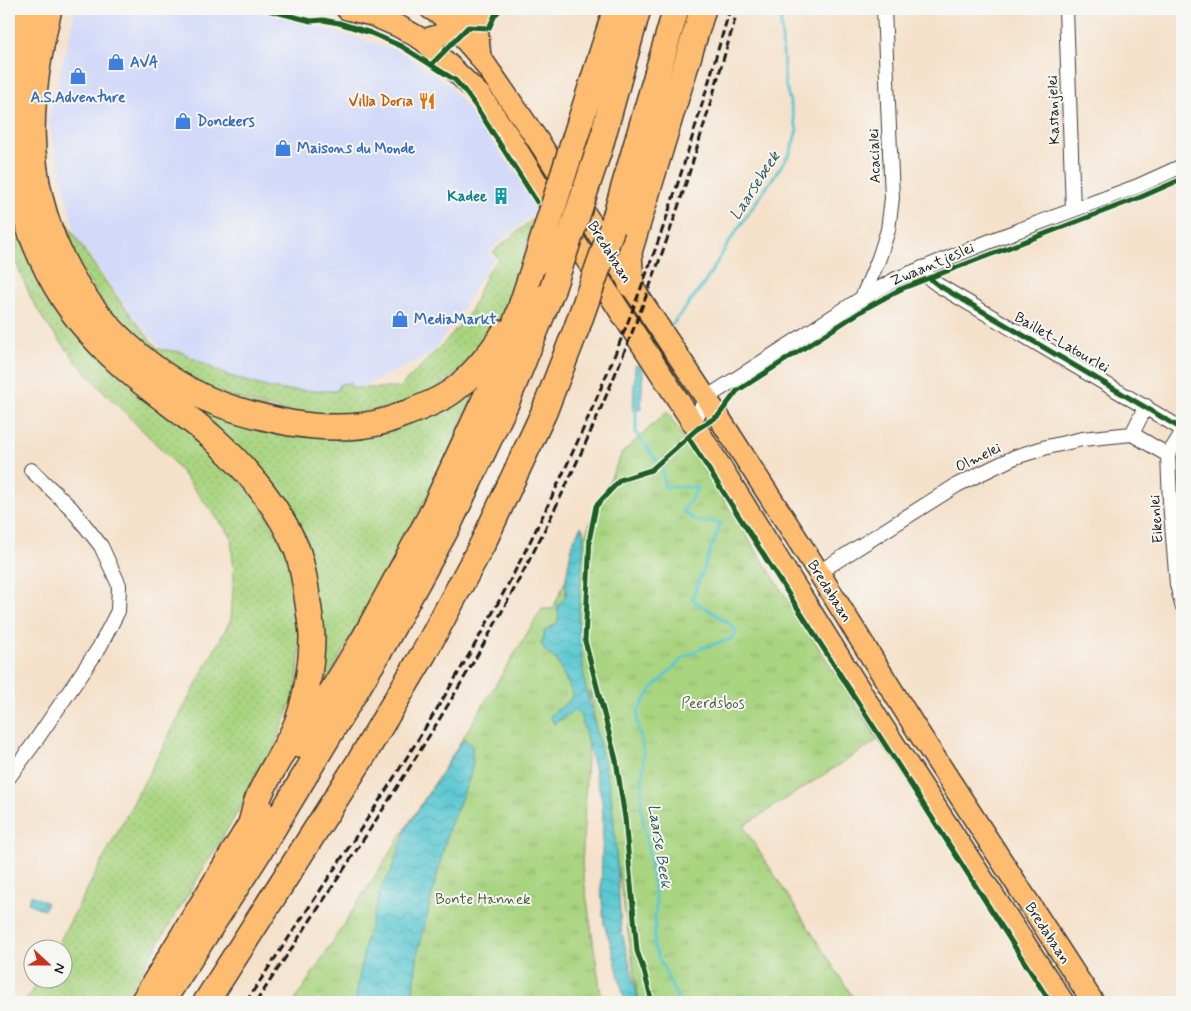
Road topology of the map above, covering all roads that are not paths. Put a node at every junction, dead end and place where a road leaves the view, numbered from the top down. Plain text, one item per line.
1 (28, 9) edge
2 (50, 9) edge
3 (347, 9) edge
4 (472, 9) edge
5 (484, 9) edge
6 (616, 9) edge
7 (638, 9) edge
8 (676, 9) edge
9 (703, 9) edge
10 (884, 9) edge
11 (1066, 9) edge
12 (442, 14) edge
13 (423, 40) junction
14 (480, 57) junction
15 (1182, 166) edge
16 (565, 182) junction
17 (545, 196) junction
18 (1073, 210) junction
19 (922, 268) junction
20 (631, 285) junction
21 (524, 298) junction
22 (862, 298) junction
23 (706, 398) junction
24 (1146, 406) junction
25 (695, 426) junction
26 (1182, 428) edge
27 (1182, 433) edge
28 (1132, 434) junction
29 (1168, 455) junction
30 (31, 470) dead end
31 (827, 567) dead end
32 (1182, 605) edge
33 (9, 777) edge
34 (251, 823) junction
35 (143, 1002) edge
36 (162, 1002) edge
37 (206, 1002) edge
38 (1062, 1002) edge
39 (1093, 1002) edge

1 - 34 highway
2 - 21 highway
3 - 13 main road, Bredabaan
4 - 12 main road
5 - 14 main road
6 - 21 highway, bridge
7 - 36 highway, bridge
8 - 37 highway, bridge
9 - 20 highway
10 - 22 street, Acacialei
11 - 18 street, Kastanjelei
12 - 13 main road
12 - 14 main road, Bredabaan
13 - 17 main road, Bredabaan
14 - 16 main road, Bredabaan
15 - 18 street, Zwaantjeslei
16 - 17 street
16 - 20 main road, Bredabaan
17 - 25 main road, Bredabaan
18 - 19 street, Zwaantjeslei
19 - 22 street, Zwaantjeslei
19 - 24 street, Baillet-Latourlei
20 - 23 main road, Bredabaan
21 - 34 highway
22 - 23 street, Zwaantjeslei
23 - 25 street
23 - 39 main road, Bredabaan
24 - 26 street, Baillet-Latourlei
24 - 28 street
25 - 38 main road, Bredabaan
27 - 29 street
28 - 29 street
28 - 31 street, Olmelei
29 - 32 street, Eikenlei
30 - 33 street
34 - 35 highway

